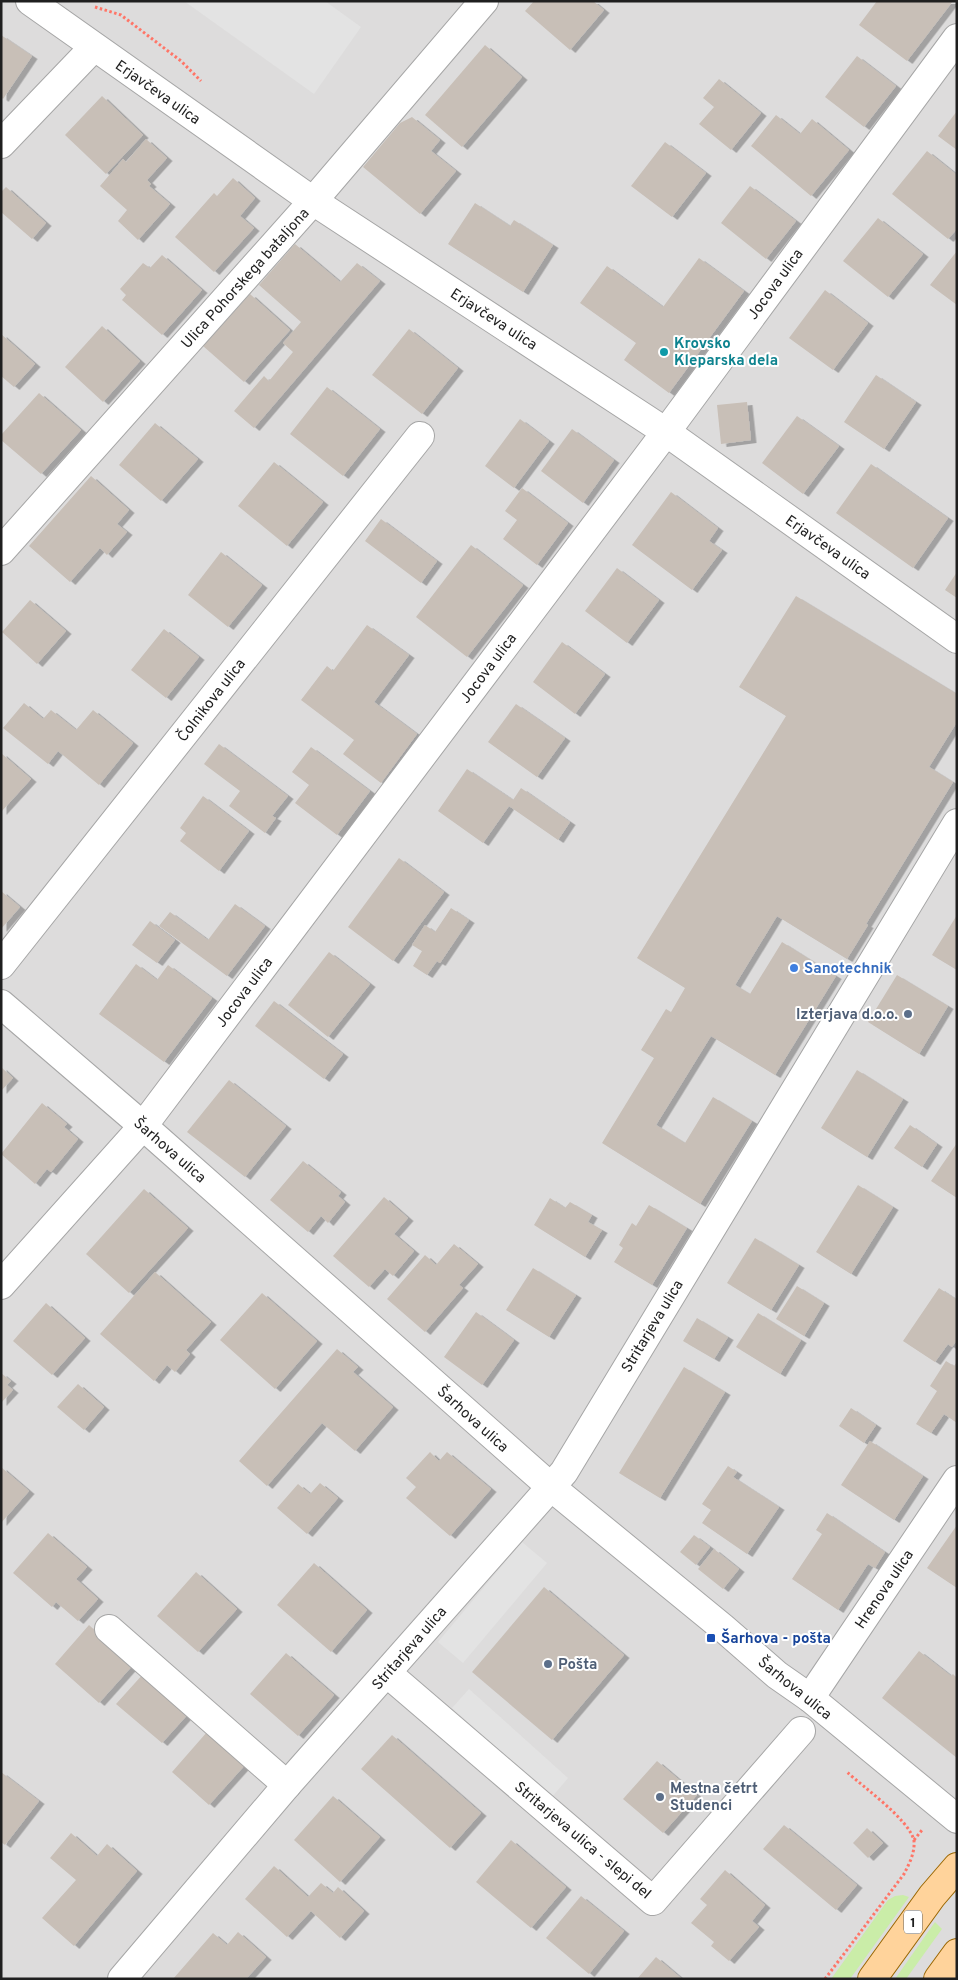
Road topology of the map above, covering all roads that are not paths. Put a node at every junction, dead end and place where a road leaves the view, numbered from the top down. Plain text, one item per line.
1 (30, 1) edge
2 (484, 1) edge
3 (957, 38) edge
4 (94, 47) junction
5 (1, 144) edge
6 (313, 201) junction
7 (666, 432) junction
8 (420, 436) dead end
9 (1, 551) edge
10 (957, 639) edge
11 (957, 823) edge
12 (1, 965) edge
13 (1, 1004) edge
14 (143, 1126) junction
15 (1, 1285) edge
16 (957, 1480) edge
17 (550, 1487) junction
18 (109, 1629) dead end
19 (387, 1673) junction
20 (810, 1698) junction
21 (801, 1731) dead end
22 (287, 1785) junction
23 (957, 1819) edge
24 (957, 1867) edge
25 (957, 1953) edge
26 (122, 1979) edge
27 (872, 1979) edge
28 (938, 1979) edge

1 - 4 street, Erjavčeva ulica
2 - 6 street, Ulica Pohorskega bataljona
3 - 7 street, Jocova ulica
4 - 5 street
4 - 6 street, Erjavčeva ulica
6 - 7 street, Erjavčeva ulica
6 - 9 street, Ulica Pohorskega bataljona
7 - 10 street, Erjavčeva ulica
7 - 14 street, Jocova ulica
8 - 12 street, Čolnikova ulica
11 - 17 street, Stritarjeva ulica
13 - 14 street, Šarhova ulica
14 - 15 street, Jocova ulica
14 - 17 street, Šarhova ulica
16 - 20 street, Hrenova ulica
17 - 19 street, Stritarjeva ulica
17 - 20 street, Šarhova ulica
18 - 22 street
19 - 21 street, Stritarjeva ulica - slepi del
19 - 22 street, Stritarjeva ulica
20 - 23 street, Šarhova ulica
22 - 26 street, Stritarjeva ulica
24 - 27 main road, 1
25 - 28 main road

